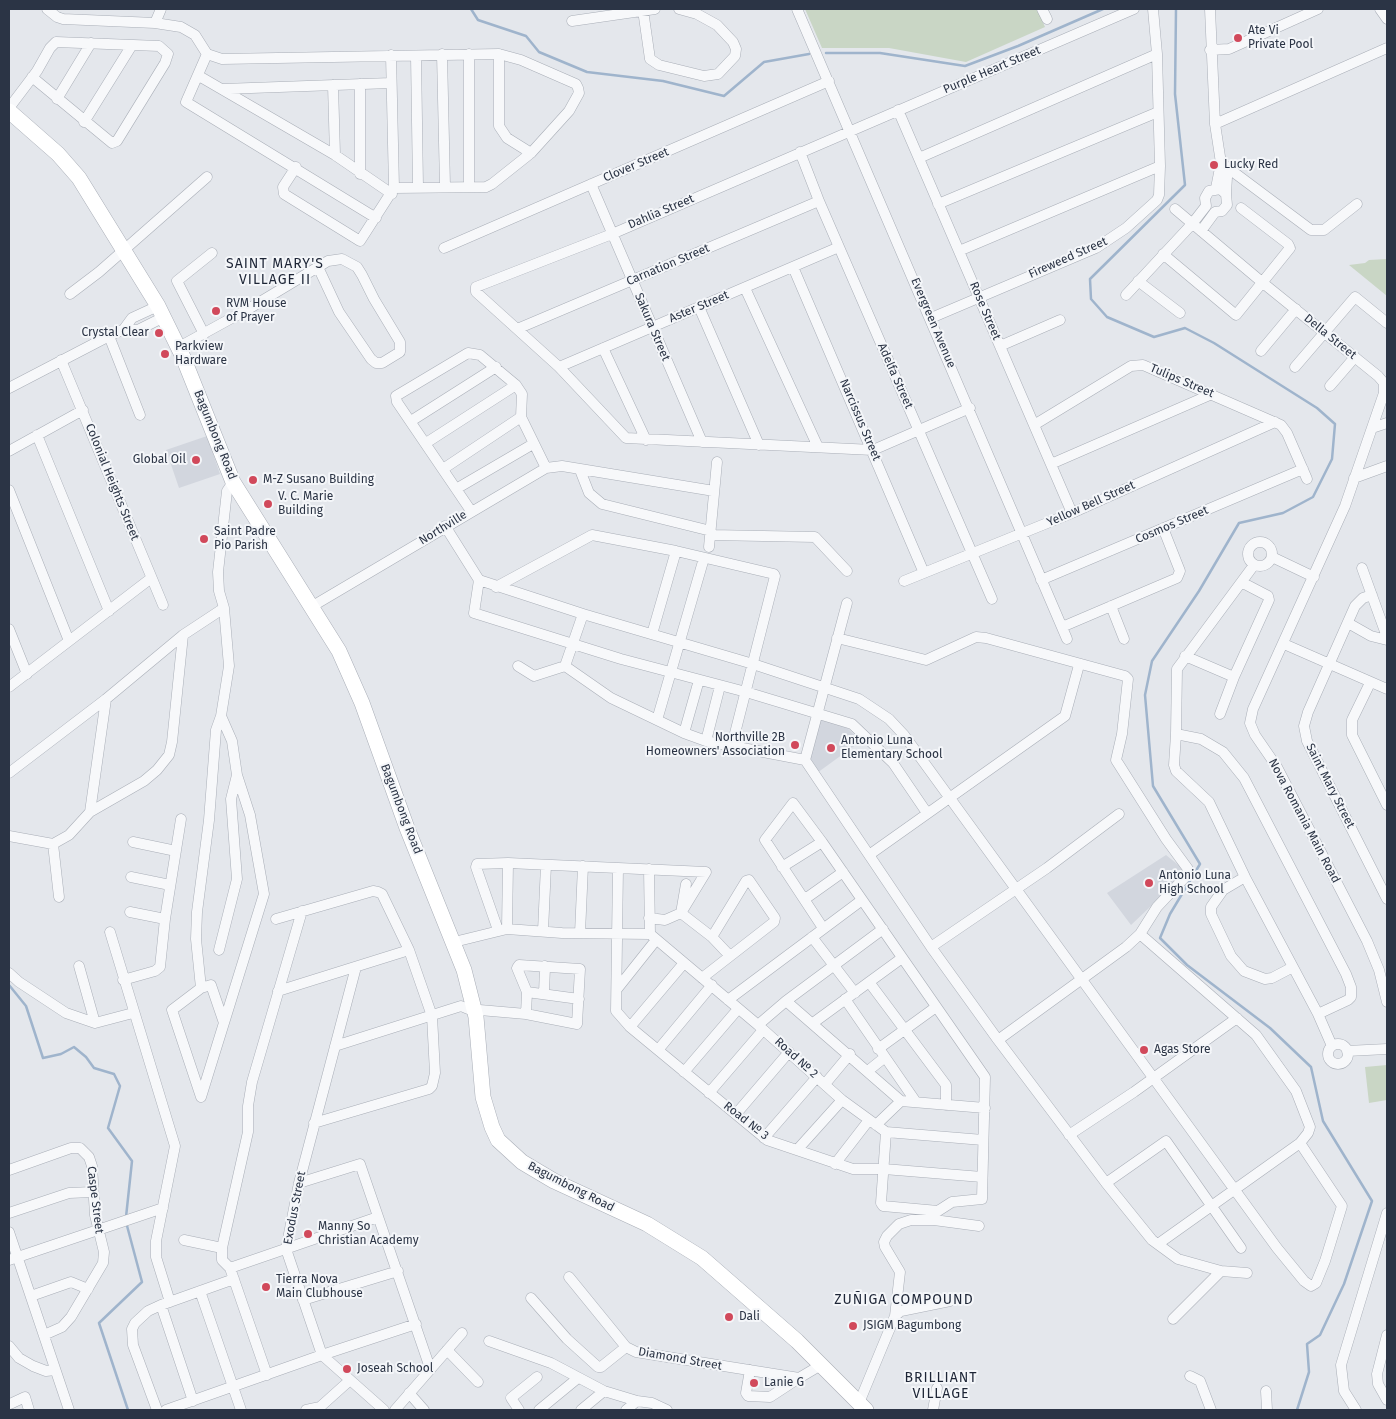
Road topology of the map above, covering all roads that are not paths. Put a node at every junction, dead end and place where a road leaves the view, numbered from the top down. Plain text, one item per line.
1 (47, 9) edge
2 (105, 9) edge
3 (161, 9) edge
4 (656, 9) edge
5 (679, 9) edge
6 (798, 9) edge
7 (1042, 9) edge
8 (1134, 9) edge
9 (1153, 9) edge
10 (1210, 9) edge
11 (1318, 9) edge
12 (1380, 9) edge
13 (643, 10) edge
14 (698, 11) edge
15 (1047, 19) dead end
16 (1387, 19) edge
17 (107, 20) junction
18 (572, 21) dead end
19 (156, 23) junction
20 (91, 43) junction
21 (132, 46) junction
22 (1387, 48) edge
23 (1210, 50) junction
24 (207, 54) junction
25 (442, 54) junction
26 (469, 54) junction
27 (499, 54) junction
28 (1157, 54) junction
29 (391, 55) junction
30 (416, 56) junction
31 (199, 76) junction
32 (32, 77) junction
33 (829, 81) junction
34 (391, 83) junction
35 (360, 84) junction
36 (333, 85) junction
37 (222, 89) junction
38 (57, 99) junction
39 (9, 109) edge
40 (898, 110) junction
41 (1158, 112) junction
42 (84, 122) junction
43 (1215, 124) junction
44 (850, 130) junction
45 (800, 152) junction
46 (531, 153) junction
47 (335, 155) junction
48 (919, 158) junction
49 (1221, 163) junction
50 (1160, 166) junction
51 (296, 167) junction
52 (360, 174) junction
53 (207, 177) dead end
54 (591, 184) junction
55 (445, 186) junction
56 (469, 186) junction
57 (418, 187) junction
58 (1216, 188) junction
59 (393, 191) junction
60 (1226, 194) junction
61 (819, 201) junction
62 (938, 204) junction
63 (1357, 204) dead end
64 (1241, 208) dead end
65 (1175, 209) dead end
66 (376, 218) junction
67 (1196, 227) junction
68 (612, 234) junction
69 (839, 247) junction
70 (444, 248) dead end
71 (123, 249) junction
72 (959, 251) junction
73 (212, 253) dead end
74 (1163, 254) junction
75 (318, 267) junction
76 (793, 267) junction
77 (632, 281) junction
78 (1138, 281) junction
79 (1263, 283) junction
80 (745, 288) junction
81 (70, 294) dead end
82 (1126, 295) dead end
83 (979, 298) junction
84 (699, 307) junction
85 (1296, 309) junction
86 (161, 312) junction
87 (1180, 313) dead end
88 (931, 318) junction
89 (1060, 320) dead end
90 (1387, 323) edge
91 (652, 327) junction
92 (517, 329) junction
93 (1325, 333) junction
94 (204, 334) junction
95 (110, 336) junction
96 (1000, 346) junction
97 (179, 347) junction
98 (602, 348) junction
99 (1261, 351) dead end
100 (1355, 357) junction
101 (61, 360) junction
102 (496, 367) junction
103 (559, 367) junction
104 (1295, 367) dead end
105 (1386, 382) edge
106 (516, 386) junction
107 (1330, 386) dead end
108 (9, 388) edge
109 (1212, 394) junction
110 (970, 408) junction
111 (83, 410) junction
112 (140, 415) dead end
113 (521, 417) junction
114 (411, 421) junction
115 (1275, 422) junction
116 (1387, 423) edge
117 (1034, 425) junction
118 (1372, 428) junction
119 (919, 431) junction
120 (37, 436) junction
121 (646, 440) junction
122 (702, 442) junction
123 (426, 443) junction
124 (533, 444) junction
125 (759, 445) junction
126 (818, 447) junction
127 (873, 450) junction
128 (9, 451) edge
129 (717, 462) dead end
130 (1051, 464) junction
131 (1387, 466) edge
132 (546, 468) junction
133 (443, 469) junction
134 (580, 470) junction
135 (1305, 474) joint
136 (1354, 478) junction
137 (233, 482) junction
138 (456, 489) junction
139 (9, 490) edge
140 (714, 491) junction
141 (1345, 506) joint
142 (471, 511) junction
143 (1072, 513) junction
144 (445, 526) junction
145 (1163, 528) junction
146 (711, 533) junction
147 (1021, 534) junction
148 (710, 547) dead end
149 (676, 551) junction
150 (972, 554) junction
151 (1272, 557) junction
152 (704, 558) junction
153 (1254, 565) junction
154 (1362, 568) dead end
155 (847, 571) dead end
156 (924, 573) junction
157 (1314, 577) junction
158 (150, 579) junction
159 (479, 580) junction
160 (1041, 580) junction
161 (904, 582) dead end
162 (1243, 583) junction
163 (496, 587) junction
164 (1372, 595) junction
165 (992, 599) dead end
166 (847, 604) dead end
167 (163, 605) dead end
168 (311, 606) junction
169 (1110, 606) junction
170 (224, 608) junction
171 (109, 611) junction
172 (583, 614) junction
173 (1348, 623) junction
174 (1062, 627) junction
175 (9, 629) edge
176 (652, 634) junction
177 (183, 635) junction
178 (837, 638) junction
179 (1067, 638) dead end
180 (1124, 639) dead end
181 (1387, 639) edge
182 (69, 641) junction
183 (678, 642) junction
184 (575, 644) junction
185 (1284, 644) junction
186 (1185, 656) junction
187 (753, 664) junction
188 (1330, 664) junction
189 (1080, 665) junction
190 (518, 666) dead end
191 (566, 666) junction
192 (670, 672) junction
193 (27, 674) junction
194 (1234, 678) junction
195 (699, 680) junction
196 (1370, 682) junction
197 (720, 686) junction
198 (9, 687) edge
199 (824, 688) junction
200 (1387, 688) edge
201 (746, 692) junction
202 (106, 699) junction
203 (1220, 714) dead end
204 (818, 715) junction
205 (221, 716) junction
206 (656, 720) junction
207 (684, 733) junction
208 (1176, 734) junction
209 (706, 741) junction
210 (732, 745) junction
211 (804, 760) junction
212 (9, 773) edge
213 (237, 776) junction
214 (950, 798) junction
215 (1387, 805) edge
216 (90, 812) junction
217 (927, 813) junction
218 (1119, 814) dead end
219 (181, 819) dead end
220 (9, 836) edge
221 (133, 842) dead end
222 (822, 842) junction
223 (53, 844) junction
224 (176, 851) junction
225 (869, 855) junction
226 (508, 863) junction
227 (546, 865) junction
228 (582, 866) junction
229 (782, 867) junction
230 (618, 868) junction
231 (649, 869) junction
232 (843, 872) junction
233 (132, 877) dead end
234 (1246, 877) junction
235 (686, 884) dead end
236 (170, 886) junction
237 (1014, 888) junction
238 (59, 897) dead end
239 (1387, 898) edge
240 (805, 899) junction
241 (862, 900) junction
242 (302, 911) junction
243 (130, 912) dead end
244 (681, 913) junction
245 (649, 918) junction
246 (165, 919) junction
247 (276, 919) dead end
248 (823, 928) junction
249 (502, 929) junction
250 (883, 930) junction
251 (543, 931) junction
252 (110, 932) dead end
253 (580, 933) junction
254 (617, 934) junction
255 (1140, 934) junction
256 (653, 937) junction
257 (712, 937) junction
258 (812, 937) junction
259 (454, 942) junction
260 (931, 947) junction
261 (219, 950) dead end
262 (409, 950) junction
263 (730, 956) junction
264 (902, 958) junction
265 (684, 964) junction
266 (79, 966) dead end
267 (545, 966) junction
268 (834, 966) junction
269 (356, 967) junction
270 (1293, 967) junction
271 (9, 973) edge
272 (702, 978) junction
273 (123, 980) junction
274 (1082, 980) junction
275 (869, 982) junction
276 (712, 985) junction
277 (201, 988) junction
278 (617, 988) junction
279 (278, 991) junction
280 (527, 992) junction
281 (854, 993) junction
282 (544, 994) junction
283 (579, 999) junction
284 (845, 999) junction
285 (728, 1000) junction
286 (786, 1001) junction
287 (1387, 1002) edge
288 (936, 1007) junction
289 (471, 1009) junction
290 (738, 1009) junction
291 (132, 1013) junction
292 (526, 1014) junction
293 (1318, 1014) junction
294 (437, 1015) junction
295 (1237, 1018) junction
296 (95, 1023) junction
297 (224, 1023) junction
298 (813, 1023) junction
299 (630, 1027) junction
300 (761, 1027) junction
301 (905, 1030) junction
302 (998, 1040) junction
303 (335, 1046) junction
304 (1332, 1046) junction
305 (878, 1049) junction
306 (1387, 1049) edge
307 (658, 1050) junction
308 (1348, 1050) junction
309 (789, 1052) junction
310 (850, 1054) junction
311 (884, 1058) junction
312 (869, 1070) junction
313 (684, 1072) junction
314 (816, 1077) junction
315 (1155, 1078) junction
316 (825, 1084) junction
317 (709, 1093) junction
318 (842, 1100) junction
319 (901, 1101) junction
320 (916, 1102) junction
321 (946, 1105) junction
322 (985, 1108) junction
323 (736, 1114) junction
324 (314, 1123) junction
325 (872, 1123) junction
326 (886, 1132) junction
327 (1069, 1135) junction
328 (764, 1138) junction
329 (983, 1140) junction
330 (1300, 1144) junction
331 (797, 1150) junction
332 (836, 1164) junction
333 (884, 1169) junction
334 (9, 1170) edge
335 (982, 1178) junction
336 (298, 1183) junction
337 (1106, 1183) junction
338 (1236, 1189) junction
339 (92, 1192) junction
340 (1211, 1204) junction
341 (163, 1208) junction
342 (9, 1213) edge
343 (1387, 1213) edge
344 (378, 1217) junction
345 (979, 1226) dead end
346 (97, 1230) junction
347 (9, 1232) edge
348 (184, 1240) dead end
349 (1158, 1244) junction
350 (222, 1248) junction
351 (1241, 1248) dead end
352 (286, 1249) junction
353 (13, 1258) edge
354 (230, 1268) junction
355 (398, 1271) junction
356 (1221, 1271) junction
357 (1248, 1273) dead end
358 (569, 1277) dead end
359 (234, 1279) junction
360 (88, 1289) junction
361 (200, 1291) junction
362 (31, 1296) junction
363 (531, 1298) dead end
364 (303, 1300) junction
365 (950, 1301) dead end
366 (165, 1303) junction
367 (895, 1316) junction
368 (1173, 1319) dead end
369 (416, 1324) junction
370 (462, 1333) dead end
371 (44, 1335) junction
372 (1387, 1335) edge
373 (489, 1341) dead end
374 (9, 1346) edge
375 (626, 1347) junction
376 (447, 1350) junction
377 (322, 1355) junction
378 (821, 1365) junction
379 (430, 1368) junction
380 (55, 1370) junction
381 (750, 1370) junction
382 (267, 1375) junction
383 (1190, 1376) dead end
384 (1382, 1376) edge
385 (537, 1377) dead end
386 (578, 1378) junction
387 (799, 1378) junction
388 (349, 1381) junction
389 (478, 1382) dead end
390 (235, 1387) junction
391 (937, 1388) dead end
392 (604, 1391) junction
393 (1266, 1391) dead end
394 (409, 1393) junction
395 (1387, 1400) edge
396 (193, 1401) junction
397 (637, 1401) junction
398 (10, 1404) dead end
399 (862, 1406) edge
400 (322, 1409) edge
401 (30, 1410) edge
402 (69, 1410) edge
403 (157, 1410) edge
404 (166, 1410) edge
405 (241, 1410) edge
406 (306, 1410) edge
407 (384, 1410) edge
408 (395, 1410) edge
409 (424, 1410) edge
410 (519, 1410) edge
411 (539, 1410) edge
412 (581, 1410) edge
413 (626, 1410) edge
414 (667, 1410) edge
415 (933, 1410) edge
416 (1210, 1410) edge
417 (1267, 1410) edge
418 (1356, 1410) edge

1 - 17 street
2 - 17 street
3 - 19 street
4 - 13 street
5 - 14 street
6 - 33 street, Evergreen Avenue
7 - 15 street
8 - 40 street, Purple Heart Street
9 - 28 street, Fireweed Street
10 - 23 street
11 - 23 street
12 - 16 street
13 - 14 street
13 - 18 street
17 - 19 street
19 - 24 street
20 - 21 street
20 - 32 street
20 - 38 street
21 - 42 street
21 - 42 street
22 - 43 street
23 - 43 street
24 - 29 street
24 - 31 street
25 - 26 street
25 - 30 street
25 - 55 street
26 - 27 street
26 - 56 street
27 - 46 street
27 - 46 street
28 - 41 street, Fireweed Street
28 - 48 street
29 - 30 street
29 - 34 street
30 - 57 street
31 - 37 street
31 - 51 street
32 - 38 street
32 - 39 street
33 - 44 street, Evergreen Avenue
33 - 54 street, Clover Street
34 - 35 street
34 - 59 street
35 - 36 street
35 - 52 street
36 - 37 street
36 - 47 street
37 - 47 street
38 - 42 street
39 - 71 main road, Bagumbong Road
40 - 44 street, Purple Heart Street
40 - 48 street, Rose Street
41 - 50 street, Fireweed Street
41 - 62 street
43 - 49 street
44 - 45 street, Dahlia Street
44 - 88 street, Evergreen Avenue
45 - 61 street, Adelfa Street
45 - 68 street, Dahlia Street
46 - 56 street
47 - 52 street
48 - 62 street, Rose Street
49 - 58 street
49 - 60 street
49 - 63 street
50 - 72 street
50 - 83 street, Fireweed Street
51 - 66 street
51 - 66 street
52 - 59 street
53 - 71 street
54 - 68 street, Sakura Street
54 - 70 street, Clover Street
55 - 56 street
55 - 57 street
57 - 59 street
58 - 60 street
58 - 67 street
59 - 66 street
60 - 67 street
61 - 69 street, Adelfa Street
61 - 77 street, Carnation Street
62 - 72 street, Rose Street
64 - 79 street
65 - 67 street, Della Street
67 - 74 street
67 - 79 street, Della Street
68 - 77 street, Sakura Street
68 - 92 street, Dahlia Street
69 - 76 street, Aster Street
69 - 119 street, Adelfa Street
71 - 81 street
71 - 86 main road, Bagumbong Road
72 - 83 street, Rose Street
73 - 94 street
74 - 78 street
74 - 79 street
75 - 75 street
75 - 94 street
76 - 80 street, Aster Street
76 - 127 street, Narcissus Street
77 - 91 street, Sakura Street
77 - 92 street, Carnation Street
78 - 82 street
78 - 87 street
79 - 85 street, Della Street
80 - 84 street, Aster Street
80 - 126 street
83 - 88 street, Fireweed Street
83 - 96 street, Rose Street
84 - 91 street, Aster Street
84 - 125 street
85 - 93 street, Della Street
85 - 99 street
86 - 95 street
86 - 97 main road, Bagumbong Road
88 - 110 street, Evergreen Avenue
89 - 96 street
90 - 93 street
91 - 98 street, Aster Street
91 - 122 street, Sakura Street
92 - 103 street
93 - 100 street, Della Street
93 - 104 street
94 - 97 street
95 - 101 street
95 - 112 street
96 - 117 street, Rose Street
97 - 137 main road, Bagumbong Road
98 - 103 street, Aster Street
98 - 121 street
100 - 105 street, Della Street
100 - 107 street
101 - 108 street
101 - 111 street, Colonial Heights Street
102 - 106 street
102 - 114 street
102 - 114 street
103 - 121 street
105 - 118 street, Della Street
106 - 113 street
106 - 123 street
109 - 115 street, Tulips Street
109 - 117 street, Tulips Street
109 - 130 street
110 - 119 street
110 - 147 street, Evergreen Avenue
111 - 120 street
111 - 158 street, Colonial Heights Street
113 - 124 street
113 - 133 street
114 - 123 street
115 - 135 street, Tulips Street
115 - 143 street, Yellow Bell Street
116 - 118 street
117 - 130 street, Rose Street
118 - 136 street, Della Street
119 - 127 street
119 - 150 street, Adelfa Street
120 - 128 street
120 - 171 street
121 - 122 street
122 - 125 street
123 - 133 street
124 - 132 street
124 - 138 street
125 - 126 street
126 - 127 street
127 - 156 street, Narcissus Street
129 - 140 street
130 - 143 street, Rose Street
131 - 136 street
132 - 134 street, Northville
132 - 142 street, Northville
133 - 138 street
134 - 140 street, Northville
134 - 146 street
135 - 145 street, Cosmos Street
136 - 141 street, Della Street
137 - 168 main road, Bagumbong Road
137 - 170 street
138 - 142 street
139 - 182 street
140 - 146 street
141 - 157 street, Nova Romania Main Road
142 - 144 street, Northville
143 - 147 street, Yellow Bell Street
144 - 159 street
144 - 168 street, Northville
145 - 160 street, Cosmos Street
145 - 169 street
146 - 148 street
146 - 155 street
147 - 150 street, Yellow Bell Street
147 - 160 street, Evergreen Avenue
149 - 152 street
149 - 163 street
149 - 176 street
150 - 156 street, Yellow Bell Street
150 - 165 street, Adelfa Street
151 - 153 street
151 - 153 street
151 - 157 street
152 - 183 street
152 - 187 street
153 - 162 street
154 - 164 street
156 - 161 street, Yellow Bell Street
157 - 185 street, Nova Romania Main Road
158 - 167 street, Colonial Heights Street
158 - 171 street
159 - 163 street
159 - 184 street
160 - 174 street, Evergreen Avenue
162 - 186 street
162 - 194 street
163 - 172 street
164 - 173 street, Saint Mary Street
164 - 181 street
166 - 178 street
168 - 259 main road, Bagumbong Road
169 - 174 street
169 - 180 street
170 - 177 street
170 - 205 street
171 - 182 street
172 - 176 street
172 - 184 street
173 - 181 street
173 - 188 street, Saint Mary Street
174 - 179 street, Evergreen Avenue
175 - 193 street
176 - 183 street
177 - 202 street
177 - 216 street
178 - 189 street
178 - 199 street
182 - 193 street
183 - 187 street
183 - 192 street
184 - 191 street
184 - 192 street
185 - 188 street
185 - 287 street, Nova Romania Main Road
186 - 194 street
186 - 208 street
187 - 199 street
187 - 201 street
188 - 196 street
188 - 239 street, Saint Mary Street
189 - 214 street
189 - 255 street
190 - 191 street
191 - 206 street
192 - 195 street
192 - 206 street
193 - 198 street
194 - 203 street
195 - 197 street
195 - 207 street
196 - 200 street
196 - 215 street
197 - 201 street
197 - 209 street
199 - 204 street
199 - 214 street
201 - 204 street
201 - 210 street
202 - 212 street
202 - 216 street
204 - 211 street
204 - 217 street
205 - 213 street
205 - 277 street
206 - 207 street
207 - 209 street
208 - 234 street
208 - 293 street
209 - 210 street
210 - 211 street
211 - 225 street
213 - 261 street
213 - 297 street
214 - 217 street
214 - 237 street
216 - 223 street
217 - 225 street
218 - 237 street
219 - 224 street
220 - 223 street
221 - 224 street
222 - 229 street
222 - 229 street
222 - 232 street
223 - 238 street
224 - 236 street
225 - 260 street
226 - 227 street
226 - 249 street
226 - 249 street
227 - 228 street
227 - 251 street
228 - 230 street
228 - 253 street
229 - 240 street
230 - 231 street
230 - 254 street, Road № 3
231 - 244 street
231 - 245 street
232 - 240 street
232 - 241 street
233 - 236 street
234 - 270 street
234 - 270 street
235 - 244 street
236 - 246 street
237 - 260 street
237 - 274 street
240 - 248 street
241 - 248 street
241 - 250 street
242 - 247 street
242 - 262 street
242 - 279 street
243 - 246 street
244 - 245 street
244 - 257 street
245 - 256 street
246 - 273 street
248 - 258 street
249 - 251 street
249 - 259 street
250 - 264 street
250 - 268 street
251 - 253 street
252 - 273 street
253 - 254 street
254 - 256 street
254 - 278 street, Road № 3
255 - 274 street
255 - 295 street
256 - 265 street, Road № 2
256 - 278 street
257 - 263 street
257 - 263 street
258 - 268 street
258 - 285 street
259 - 289 main road, Bagumbong Road
260 - 302 street
262 - 269 street
262 - 294 street
263 - 272 street
264 - 275 street
264 - 288 street
265 - 272 street, Road № 2
265 - 299 street
266 - 296 street
267 - 280 street
267 - 282 street
267 - 283 street
268 - 281 street
268 - 286 street
269 - 279 street
269 - 303 street, Exodus Street
270 - 293 street
271 - 296 street
272 - 276 street, Road № 2
273 - 291 street
274 - 302 street
274 - 315 street
275 - 281 street
275 - 301 street
276 - 285 street, Road № 2
276 - 307 street
277 - 297 street
277 - 297 street
278 - 299 street, Road № 3
279 - 350 street
280 - 282 street
280 - 292 street
281 - 284 street
282 - 283 street
283 - 292 street
284 - 298 street
284 - 305 street
285 - 290 street, Road № 2
286 - 298 street
286 - 300 street
288 - 301 street
288 - 322 street
289 - 292 street
289 - 294 street
289 - 378 main road, Bagumbong Road
290 - 300 street, Road № 2
290 - 313 street
291 - 296 street
291 - 341 street
293 - 304 street
294 - 303 street
294 - 324 street
295 - 315 street
295 - 330 street
298 - 310 street
299 - 307 street, Road № 3
300 - 309 street, Road № 2
300 - 317 street
301 - 305 street
301 - 321 street
302 - 327 street
303 - 324 street, Exodus Street
304 - 308 street
304 - 308 street
305 - 311 street
306 - 308 street
307 - 313 street, Road № 3
309 - 314 street, Road № 2
309 - 323 street
310 - 312 street
310 - 316 street
311 - 312 street
311 - 320 street
312 - 319 street
313 - 317 street, Road № 3
314 - 316 street, Road № 2
314 - 328 street
315 - 327 street
315 - 338 street
316 - 318 street, Road № 2
317 - 323 street, Road № 3
318 - 325 street, Road № 2
318 - 331 street
319 - 320 street
319 - 325 street
320 - 321 street
321 - 322 street
322 - 329 street
323 - 328 street, Road № 3
324 - 336 street, Exodus Street
325 - 326 street, Road № 2
325 - 332 street
326 - 329 street
326 - 333 street
327 - 337 street
328 - 331 street, Road № 3
329 - 335 street
330 - 338 street
330 - 338 street
331 - 332 street, Road № 3
332 - 333 street, Road № 3
333 - 335 street, Road № 3
333 - 335 street
334 - 339 street, Caspe Street
336 - 344 street
336 - 352 street, Exodus Street
337 - 340 street
337 - 349 street
338 - 340 street
339 - 342 street
339 - 346 street, Caspe Street
340 - 349 street
340 - 351 street
341 - 346 street
341 - 366 street
343 - 418 street
344 - 352 street
344 - 355 street
345 - 367 street
346 - 353 street
346 - 360 street, Caspe Street
347 - 353 street
348 - 350 street
349 - 356 street
350 - 354 street
352 - 354 street
352 - 364 street, Exodus Street
353 - 362 street
354 - 359 street
355 - 364 street
355 - 369 street
356 - 357 street
356 - 368 street
358 - 375 street, Diamond Street
359 - 361 street
359 - 382 street
360 - 362 street
360 - 371 street, Caspe Street
361 - 366 street
361 - 390 street
362 - 371 street
363 - 375 street
364 - 377 street, Exodus Street
365 - 367 street
366 - 396 street
366 - 403 street
367 - 399 street
369 - 377 street
369 - 379 street
370 - 376 street
371 - 380 street
372 - 384 street
373 - 386 street
374 - 380 street
375 - 381 street, Diamond Street
376 - 379 street
376 - 389 street
377 - 382 street
377 - 388 street, Exodus Street
378 - 387 street
378 - 399 main road, Bagumbong Road
379 - 394 street
380 - 402 street
381 - 387 street, Diamond Street
381 - 387 street
382 - 390 street
383 - 416 street
384 - 395 street
385 - 410 street
386 - 392 street
386 - 411 street
388 - 400 street
388 - 407 street, Exodus Street
390 - 396 street
390 - 405 street
391 - 415 street
392 - 397 street
392 - 412 street
393 - 417 street
394 - 408 street
394 - 409 street
396 - 404 street
397 - 413 street
397 - 414 street
398 - 401 street
400 - 406 street

